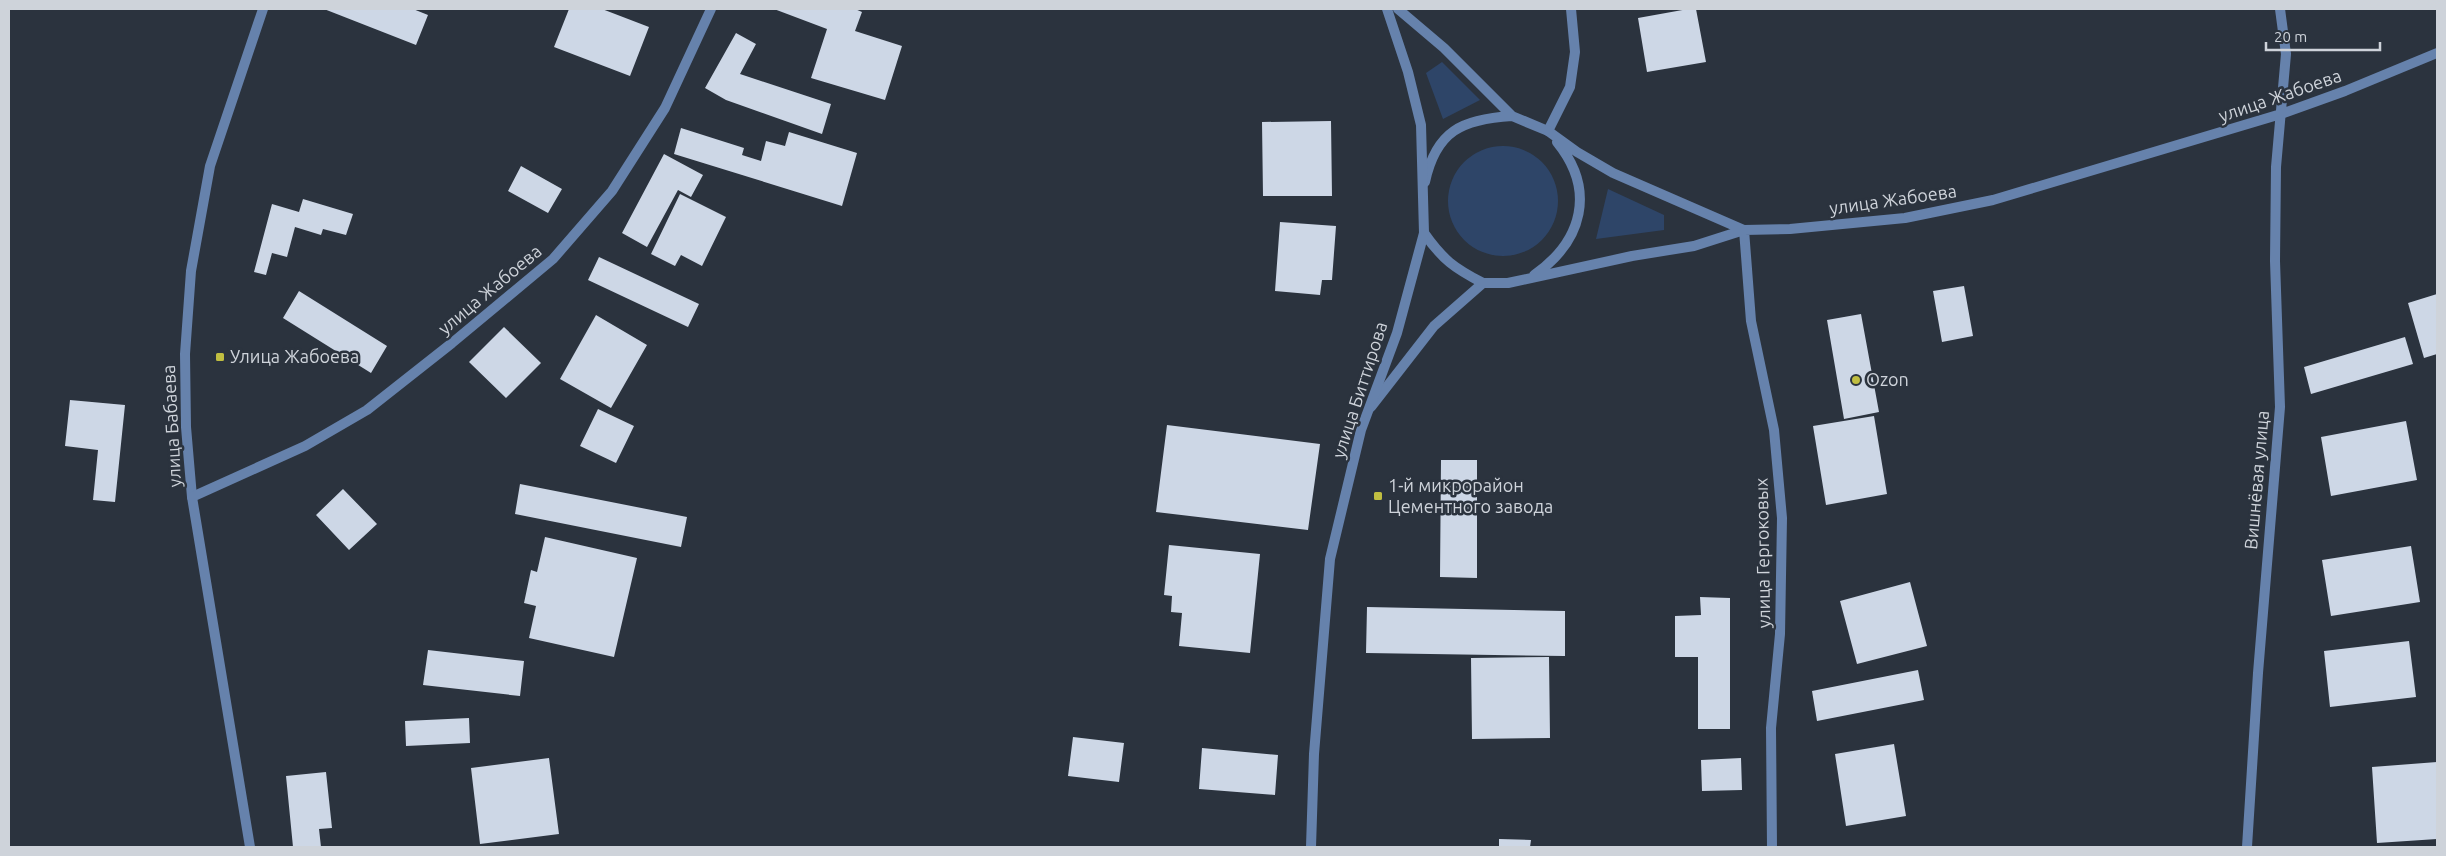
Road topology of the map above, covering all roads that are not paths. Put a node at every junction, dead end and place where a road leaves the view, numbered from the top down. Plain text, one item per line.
1 (263, 9) edge
2 (711, 9) edge
3 (1387, 9) edge
4 (1398, 9) edge
5 (1571, 9) edge
6 (2280, 9) edge
7 (2437, 53) edge
8 (2281, 114) junction
9 (1512, 116) junction
10 (1548, 131) junction
11 (1422, 193) junction
12 (1744, 230) junction
13 (1424, 233) junction
14 (1532, 277) junction
15 (1483, 283) junction
16 (1371, 407) junction
17 (192, 497) junction
18 (250, 847) edge
19 (1311, 847) edge
20 (1772, 847) edge
21 (2247, 847) edge

1 - 17 street, улица Бабаева
2 - 17 street, улица Жабоева
3 - 11 street, улица Биттирова
4 - 9 street, улица Жабоева
5 - 10 street
6 - 8 street, Вишнёвая улица
7 - 8 street, улица Жабоева
8 - 12 street, улица Жабоева
8 - 21 street, Вишнёвая улица
9 - 10 street, улица Жабоева
9 - 11 street
10 - 12 street, улица Жабоева
10 - 14 street
11 - 13 street, улица Биттирова
12 - 14 street
12 - 20 street, улица Гергоковых
13 - 15 street
13 - 16 street, улица Биттирова
14 - 15 street
15 - 16 street
16 - 19 street, улица Биттирова
17 - 18 street, улица Бабаева

